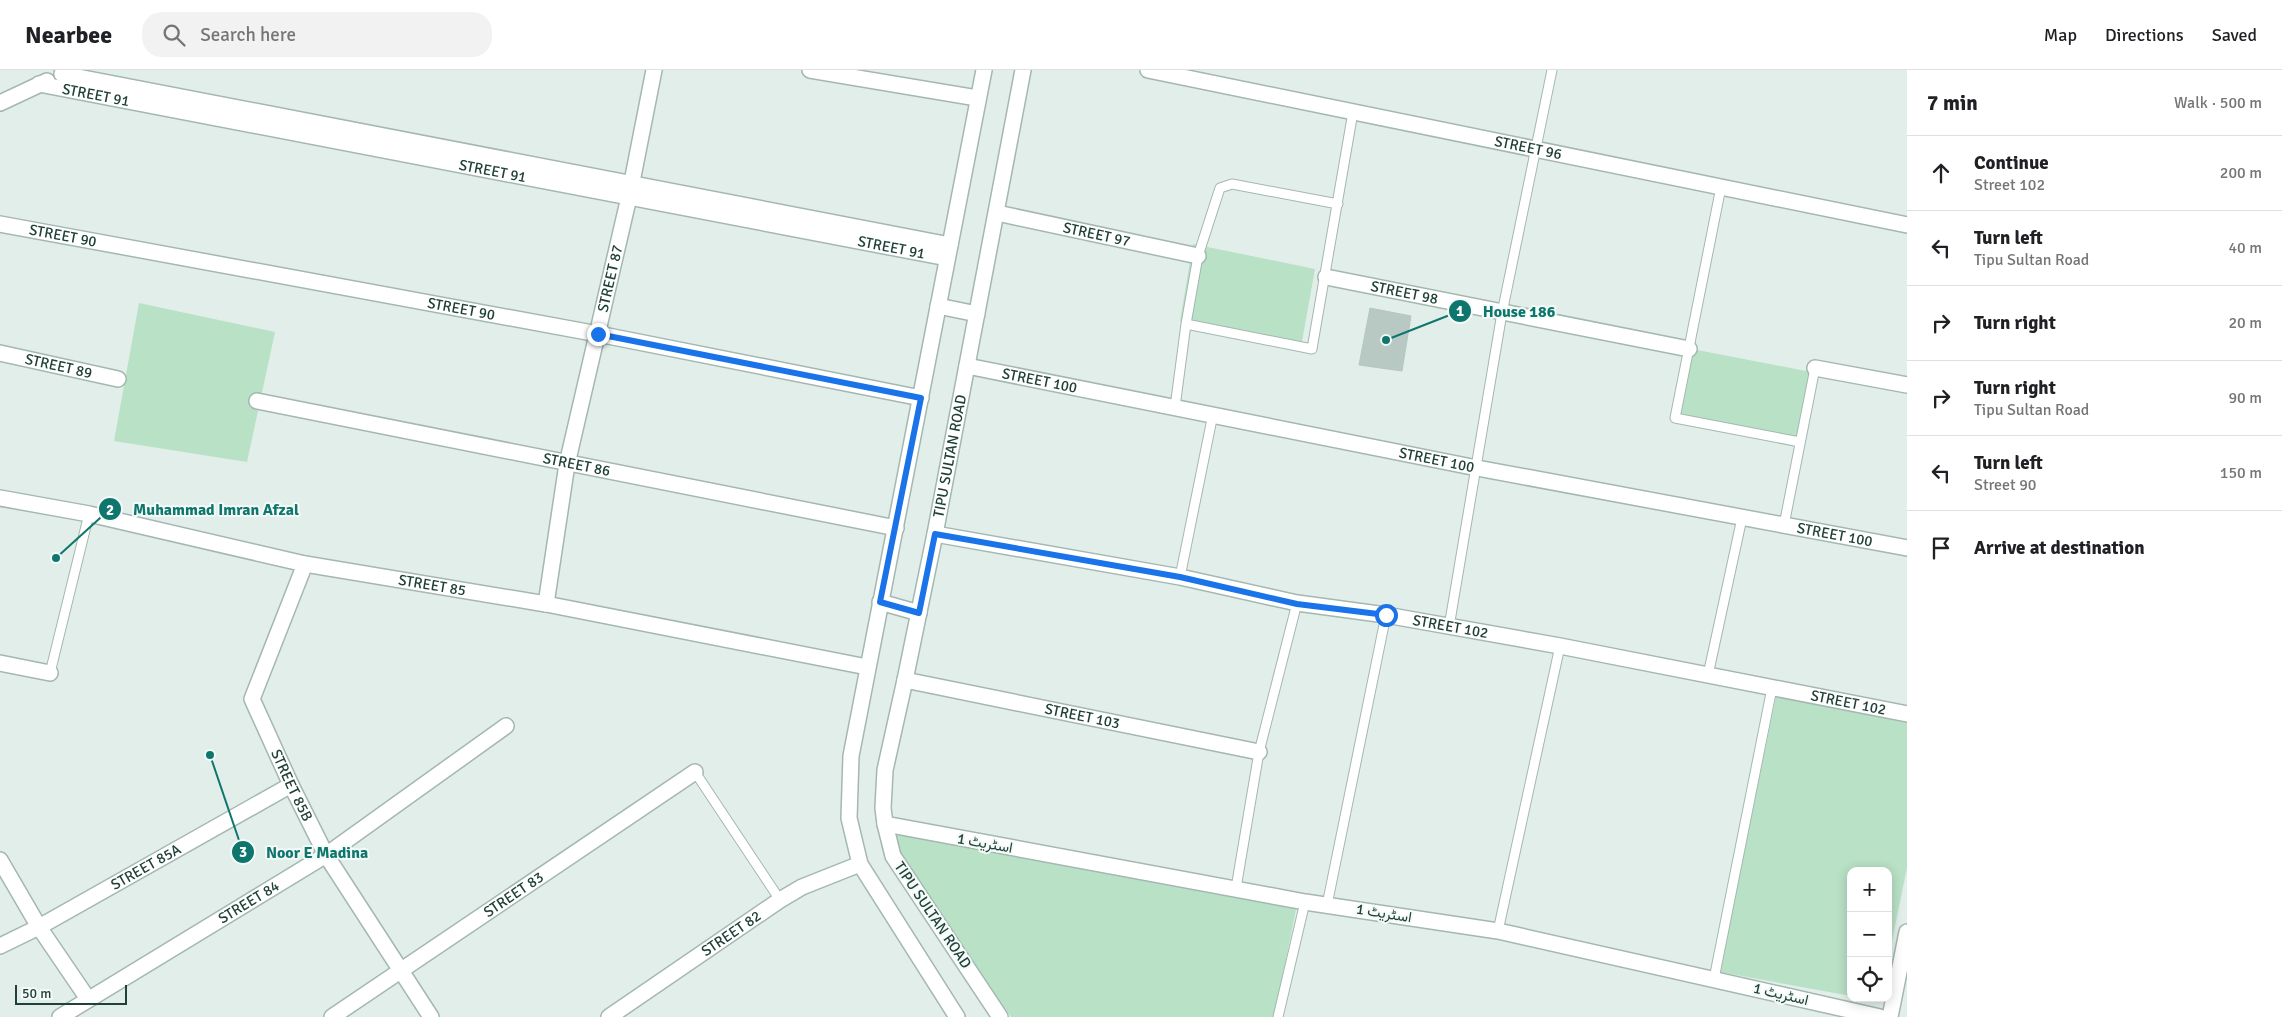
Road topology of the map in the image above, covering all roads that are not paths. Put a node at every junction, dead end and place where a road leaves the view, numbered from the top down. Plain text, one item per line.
1 (654, 70) edge
2 (810, 70) edge
3 (984, 70) edge
4 (1023, 70) edge
5 (1148, 70) edge
6 (1552, 70) edge
7 (66, 72) edge
8 (39, 84) junction
9 (977, 98) junction
10 (0, 103) edge
11 (1353, 112) junction
12 (1536, 149) junction
13 (1720, 187) junction
14 (630, 190) junction
15 (1338, 204) junction
16 (997, 213) junction
17 (0, 224) edge
18 (1907, 225) edge
19 (949, 252) junction
20 (1198, 256) junction
21 (1326, 277) junction
22 (938, 306) junction
23 (1502, 313) junction
24 (977, 314) junction
25 (1186, 324) junction
26 (598, 334) junction
27 (1689, 349) junction
28 (0, 353) edge
29 (967, 366) junction
30 (1815, 368) joint
31 (118, 379) dead end
32 (1907, 385) edge
33 (921, 398) junction
34 (257, 401) dead end
35 (1175, 407) junction
36 (1214, 414) junction
37 (1800, 442) junction
38 (567, 464) junction
39 (1477, 468) junction
40 (0, 498) edge
41 (89, 514) junction
42 (1742, 518) junction
43 (1784, 525) junction
44 (896, 528) junction
45 (935, 534) junction
46 (1907, 548) edge
47 (305, 564) junction
48 (1180, 577) junction
49 (880, 602) junction
50 (546, 604) junction
51 (1297, 604) junction
52 (919, 613) junction
53 (1386, 615) junction
54 (1448, 627) junction
55 (1560, 646) junction
56 (0, 663) edge
57 (867, 667) junction
58 (50, 673) joint
59 (1708, 675) junction
60 (905, 680) junction
61 (1772, 688) junction
62 (1907, 714) edge
63 (506, 726) dead end
64 (1259, 752) junction
65 (695, 772) joint
66 (290, 784) junction
67 (885, 824) junction
68 (326, 855) junction
69 (0, 860) edge
70 (860, 864) junction
71 (1236, 888) junction
72 (780, 900) junction
73 (1304, 902) junction
74 (1327, 904) junction
75 (39, 927) junction
76 (1498, 931) junction
77 (1907, 932) edge
78 (0, 946) edge
79 (401, 973) junction
80 (1714, 979) junction
81 (88, 999) junction
82 (953, 1016) edge
83 (60, 1017) edge
84 (332, 1017) edge
85 (431, 1017) edge
86 (609, 1017) edge
87 (1000, 1017) edge
88 (1278, 1017) edge
89 (1880, 1017) edge
90 (1890, 1017) edge

1 - 14 street, STREET 87
2 - 9 street
3 - 9 street
4 - 16 street, TIPU SULTAN ROAD
5 - 11 street, STREET 96
6 - 12 lane
7 - 8 street
7 - 14 street
8 - 10 street
8 - 14 street, STREET 91
9 - 19 street
11 - 12 street, STREET 96
11 - 15 lane
12 - 13 street, STREET 96
12 - 23 lane
13 - 18 street, STREET 96
13 - 27 lane
14 - 19 street, STREET 91
14 - 26 street, STREET 87
15 - 20 lane
15 - 21 lane
16 - 20 street, STREET 97
16 - 24 street, TIPU SULTAN ROAD
17 - 26 street, STREET 90
19 - 22 street
20 - 25 lane
21 - 23 street, STREET 98
21 - 25 lane
22 - 24 street
22 - 33 street
23 - 27 street, STREET 98
23 - 39 lane
24 - 29 street, TIPU SULTAN ROAD
25 - 35 lane
26 - 33 street, STREET 90
26 - 38 street, STREET 87
27 - 37 lane
28 - 31 street, STREET 89
29 - 35 street, STREET 100
29 - 45 street, TIPU SULTAN ROAD
30 - 32 street
30 - 37 lane
33 - 44 street
34 - 38 street, STREET 86
35 - 36 street, STREET 100
36 - 39 street, STREET 100
36 - 48 lane
37 - 43 lane
38 - 44 street, STREET 86
38 - 50 street, STREET 87
39 - 42 street, STREET 100
39 - 54 lane
40 - 41 street, STREET 85
41 - 47 street, STREET 85
41 - 58 lane
42 - 43 street, STREET 100
42 - 59 lane
43 - 46 street, STREET 100
44 - 49 street
45 - 48 street, STREET 102
45 - 52 street, TIPU SULTAN ROAD
47 - 50 street, STREET 85
47 - 66 street, STREET 85B
48 - 51 street, STREET 102
49 - 52 street
49 - 57 street
50 - 57 street, STREET 85
51 - 53 street, STREET 102
51 - 64 lane
52 - 60 street, TIPU SULTAN ROAD
53 - 54 street, STREET 102
53 - 74 lane
54 - 55 street, STREET 102
55 - 59 street, STREET 102
55 - 76 lane
56 - 58 street
57 - 70 street
59 - 61 street, STREET 102
60 - 64 street, STREET 103
60 - 67 street, TIPU SULTAN ROAD
61 - 62 street, STREET 102
61 - 80 lane
63 - 68 street, STREET 84
64 - 71 lane
65 - 72 lane
65 - 79 street, STREET 83
66 - 68 street, STREET 85B
66 - 75 street, STREET 85A
67 - 71 street, اسٹریٹ 1
67 - 87 street, TIPU SULTAN ROAD
68 - 79 street, STREET 85B
68 - 81 street, STREET 84
69 - 75 street
70 - 72 street, STREET 82
70 - 82 street
71 - 73 street, اسٹریٹ 1
72 - 86 street, STREET 82
73 - 74 street, اسٹریٹ 1
73 - 88 lane
74 - 76 street, اسٹریٹ 1
75 - 78 street, STREET 85A
75 - 81 street
76 - 80 street, اسٹریٹ 1
77 - 90 street
79 - 84 street, STREET 83
79 - 85 street, STREET 85B
80 - 89 street, اسٹریٹ 1
81 - 83 street, STREET 84

